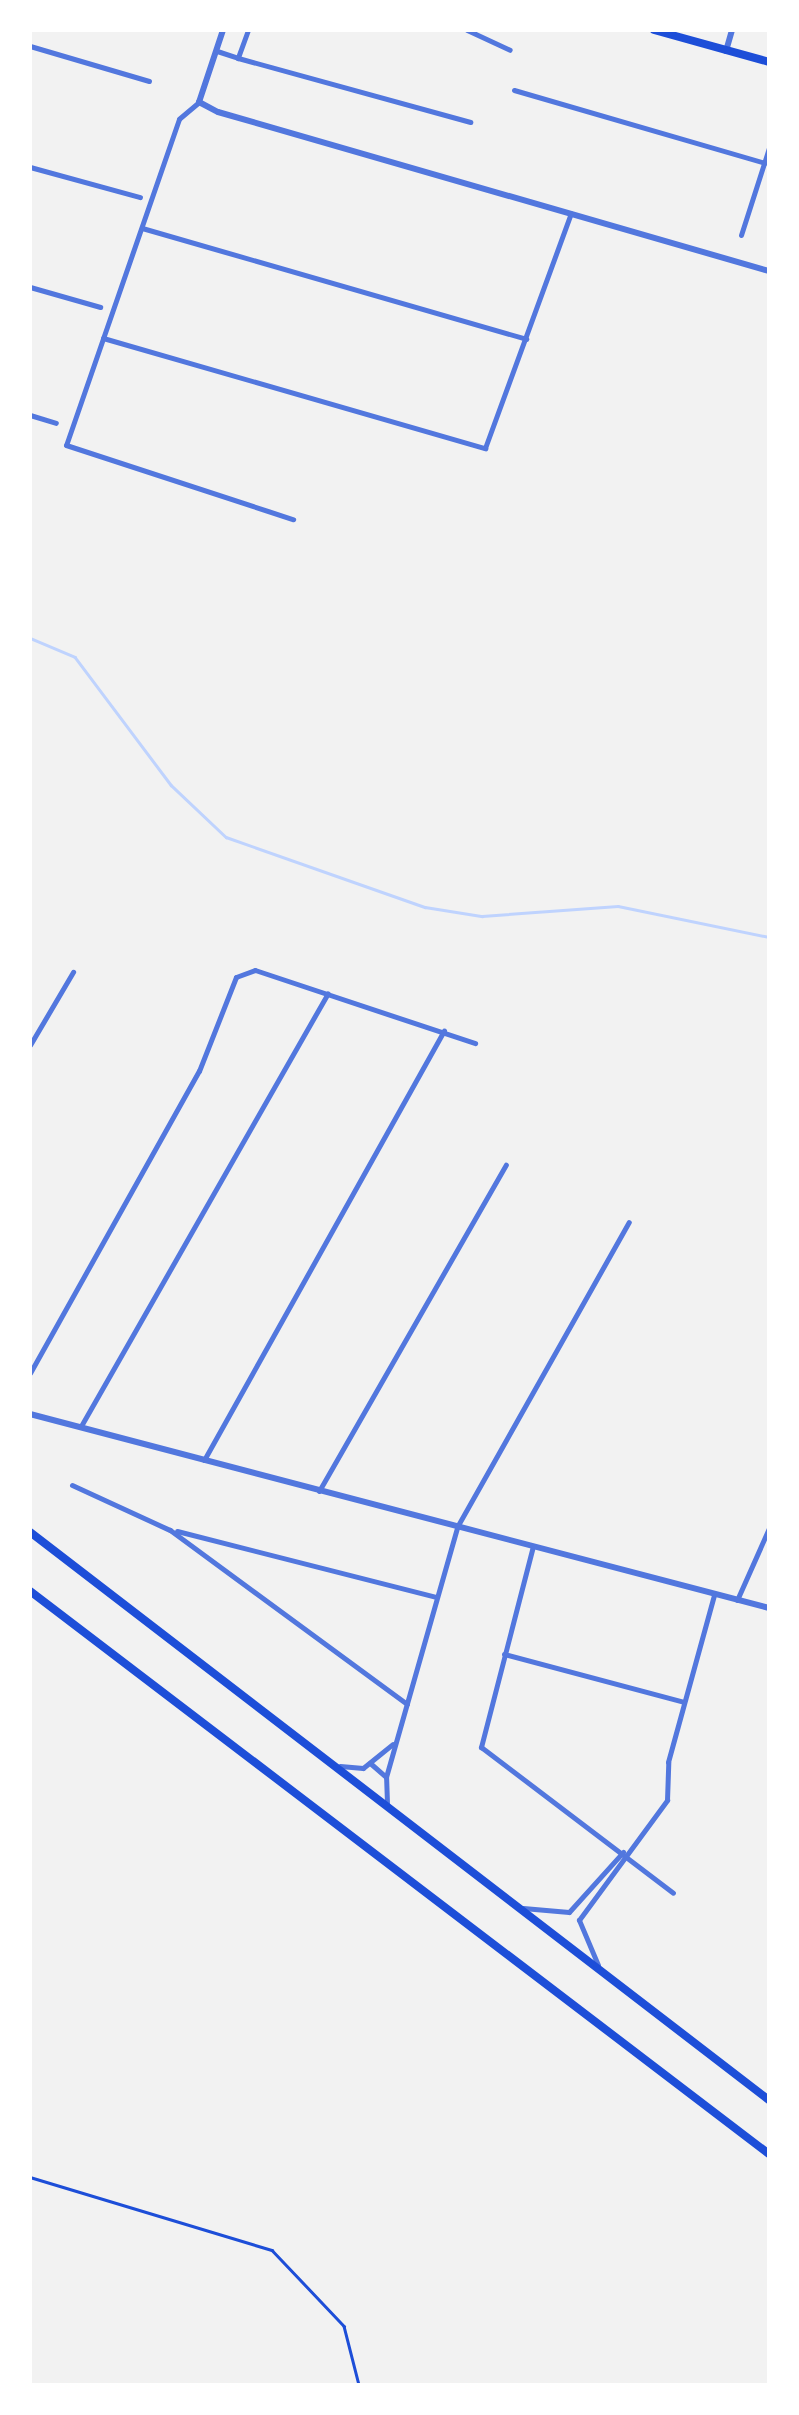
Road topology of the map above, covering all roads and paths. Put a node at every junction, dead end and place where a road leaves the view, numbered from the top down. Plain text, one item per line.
1 (223, 30) edge
2 (248, 30) edge
3 (468, 30) edge
4 (654, 30) edge
5 (732, 30) edge
6 (30, 46) edge
7 (215, 50) junction
8 (510, 50) dead end
9 (726, 51) junction
10 (238, 58) junction
11 (769, 62) edge
12 (149, 81) dead end
13 (514, 90) dead end
14 (199, 102) junction
15 (470, 122) dead end
16 (769, 148) edge
17 (764, 163) junction
18 (30, 167) edge
19 (140, 197) dead end
20 (570, 213) junction
21 (142, 228) junction
22 (741, 235) dead end
23 (769, 271) edge
24 (30, 287) edge
25 (100, 306) dead end
26 (103, 338) junction
27 (526, 339) junction
28 (30, 416) edge
29 (56, 423) dead end
30 (293, 519) dead end
31 (73, 972) dead end
32 (328, 993) junction
33 (444, 1032) junction
34 (475, 1044) dead end
35 (30, 1045) edge
36 (506, 1164) dead end
37 (629, 1222) dead end
38 (30, 1373) edge
39 (30, 1414) edge
40 (80, 1426) junction
41 (204, 1460) junction
42 (72, 1485) dead end
43 (319, 1491) junction
44 (457, 1527) junction
45 (769, 1528) edge
46 (170, 1530) junction
47 (30, 1532) edge
48 (532, 1546) junction
49 (30, 1591) edge
50 (714, 1594) junction
51 (436, 1598) junction
52 (737, 1600) junction
53 (769, 1608) edge
54 (504, 1654) junction
55 (685, 1702) junction
56 (406, 1704) junction
57 (395, 1742) junction
58 (370, 1764) junction
59 (340, 1766) junction
60 (386, 1777) junction
61 (387, 1804) junction
62 (624, 1854) junction
63 (673, 1893) dead end
64 (519, 1907) junction
65 (569, 1912) junction
66 (579, 1920) junction
67 (600, 1968) junction
68 (769, 2100) edge
69 (769, 2154) edge
70 (30, 2177) edge
71 (359, 2385) edge

1 - 7 street
2 - 10 street
3 - 8 street
4 - 9 main road
5 - 9 street
6 - 12 street
7 - 10 street
7 - 14 street
9 - 11 main road
10 - 15 street
13 - 17 street
14 - 20 street
14 - 21 street
16 - 17 street
17 - 22 street
18 - 19 street
20 - 23 street
20 - 27 street
21 - 26 street
21 - 27 street
24 - 25 street
26 - 27 street
26 - 30 street
28 - 29 street
31 - 35 street
32 - 33 street
32 - 38 street
32 - 40 street
33 - 34 street
33 - 41 street
36 - 43 street
37 - 44 street
39 - 40 street
40 - 41 street
41 - 43 street
42 - 46 street
43 - 44 street
44 - 48 street
44 - 51 street
45 - 52 street
46 - 51 street
46 - 56 street
47 - 59 main road
48 - 50 street
48 - 54 street
49 - 69 main road
50 - 52 street
50 - 55 street
51 - 56 street
52 - 53 street
54 - 55 street
54 - 62 street
55 - 62 street
56 - 57 street
57 - 58 street
57 - 60 street
58 - 59 street
58 - 60 street
59 - 61 main road
60 - 61 street
61 - 64 main road
62 - 63 street
62 - 65 street
62 - 66 street
64 - 65 street
64 - 67 main road
65 - 66 street
66 - 67 street
67 - 68 main road
70 - 71 path

